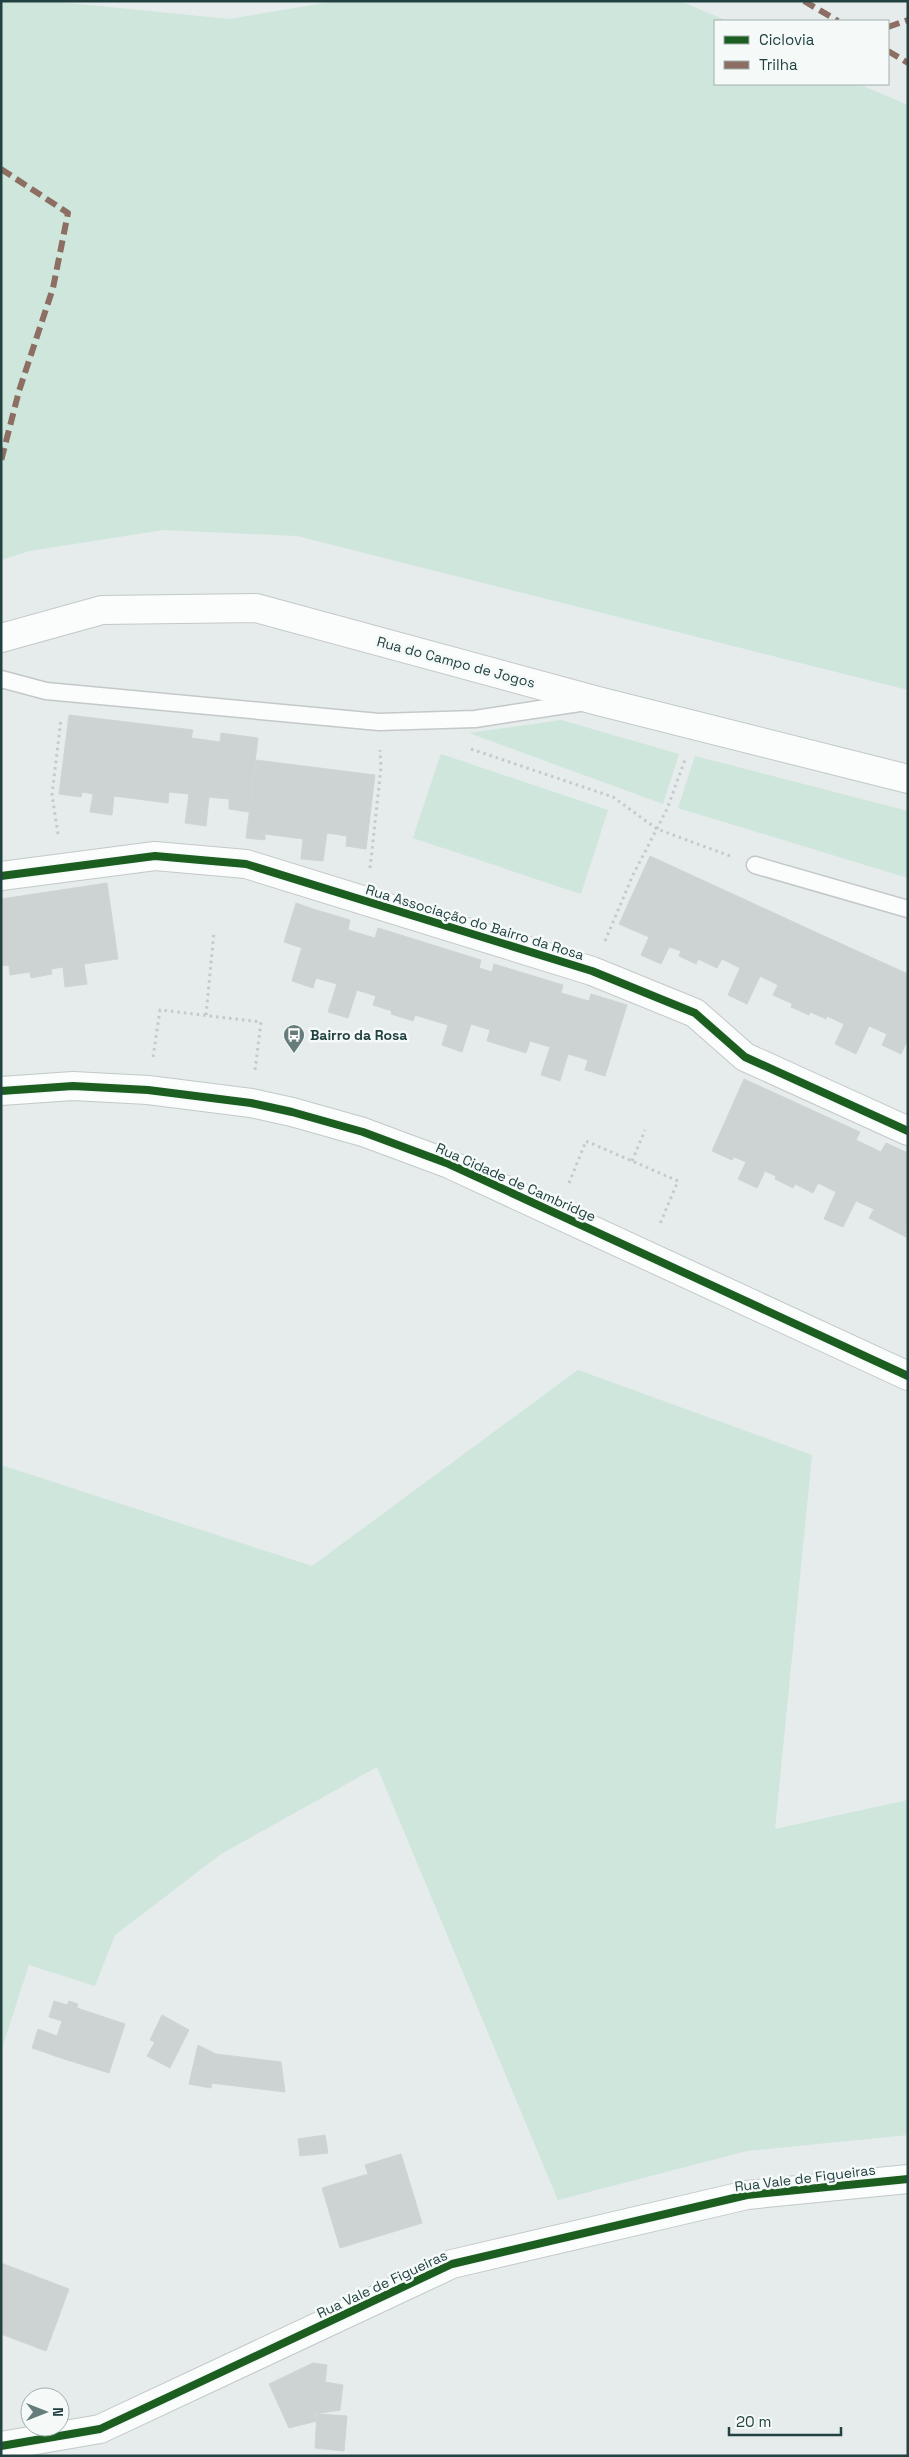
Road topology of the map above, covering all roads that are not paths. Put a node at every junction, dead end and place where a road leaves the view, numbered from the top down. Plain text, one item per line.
1 (1, 638) edge
2 (1, 679) edge
3 (598, 700) junction
4 (908, 779) edge
5 (755, 865) road end
6 (1, 876) edge
7 (908, 909) edge
8 (1, 1091) edge
9 (908, 1131) edge
10 (908, 1376) edge
11 (908, 2179) edge
12 (1, 2446) edge

1 - 3 street, Rua do Campo de Jogos
2 - 3 lane
3 - 4 street, Rua do Campo de Jogos
5 - 7 lane
6 - 9 street, Rua Associação do Bairro da Rosa
8 - 10 street, Rua Cidade de Cambridge
11 - 12 street, Rua Vale de Figueiras

